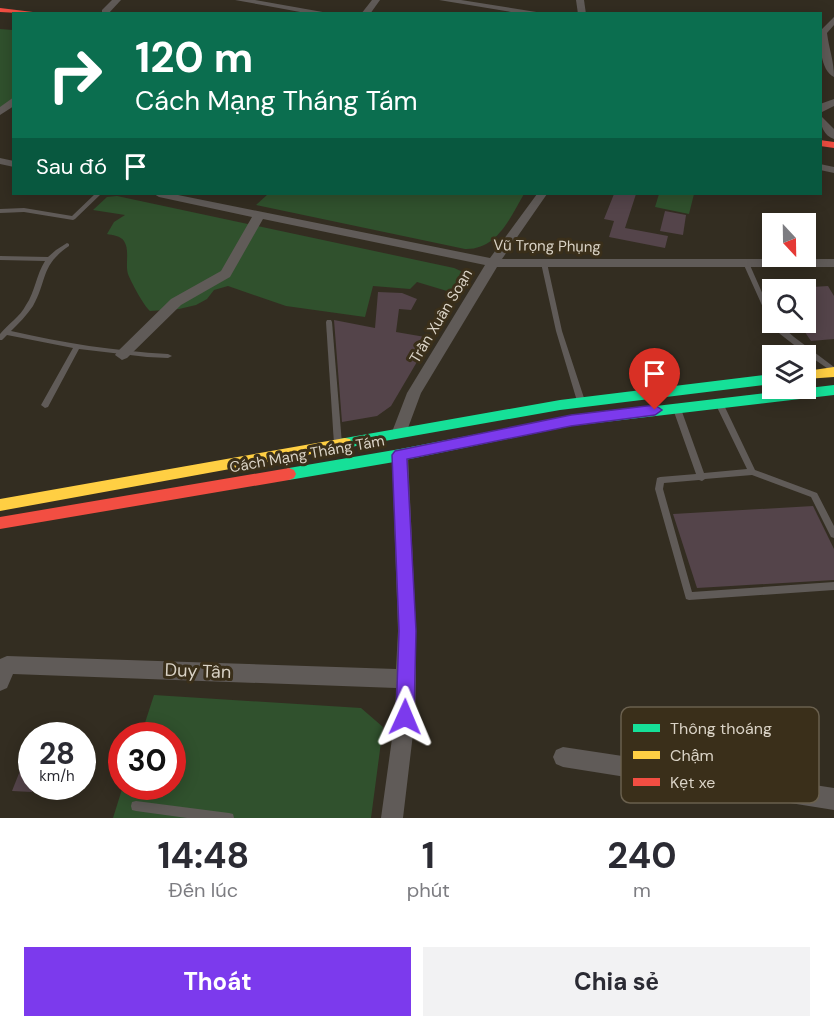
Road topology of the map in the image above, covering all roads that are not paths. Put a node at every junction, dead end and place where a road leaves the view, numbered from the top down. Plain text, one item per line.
1 (117, 0) edge
2 (239, 0) edge
3 (376, 0) edge
4 (443, 0) edge
5 (510, 4) edge
6 (0, 10) edge
7 (16, 12) edge
8 (105, 12) edge
9 (317, 12) edge
10 (367, 12) edge
11 (538, 12) edge
12 (834, 20) edge
13 (829, 46) edge
14 (834, 74) edge
15 (12, 102) edge
16 (0, 112) edge
17 (822, 121) edge
18 (834, 136) edge
19 (97, 195) edge
20 (164, 195) edge
21 (541, 195) edge
22 (0, 211) edge
23 (259, 215) junction
24 (67, 245) dead end
25 (0, 258) edge
26 (50, 259) junction
27 (493, 263) junction
28 (544, 263) junction
29 (834, 263) edge
30 (746, 264) junction
31 (762, 298) edge
32 (329, 322) dead end
33 (782, 333) edge
34 (3, 335) edge
35 (76, 349) junction
36 (122, 354) junction
37 (168, 356) dead end
38 (834, 371) edge
39 (816, 374) edge
40 (762, 380) edge
41 (834, 390) edge
42 (582, 402) junction
43 (719, 402) junction
44 (45, 405) dead end
45 (676, 407) junction
46 (400, 432) junction
47 (338, 446) junction
48 (400, 455) junction
49 (752, 472) junction
50 (702, 478) junction
51 (0, 505) edge
52 (0, 524) edge
53 (834, 534) edge
54 (834, 586) edge
55 (2, 670) edge
56 (406, 679) junction
57 (563, 757) dead end
58 (621, 766) edge
59 (819, 797) edge
60 (834, 799) edge
61 (136, 806) dead end
62 (229, 818) edge
63 (392, 818) edge

1 - 8 street
2 - 9 street
3 - 10 street
4 - 5 street
5 - 11 street
6 - 7 main road
12 - 13 street
13 - 14 street
15 - 16 street
17 - 18 street
19 - 22 lane
20 - 23 street, Vũ Trọng Phụng
21 - 27 street, Trần Xuân Soạn
23 - 27 street, Vũ Trọng Phụng
23 - 36 street
24 - 26 lane
25 - 26 lane
26 - 34 lane
27 - 28 street, Vũ Trọng Phụng
27 - 46 street, Trần Xuân Soạn
28 - 30 street, Vũ Trọng Phụng
28 - 42 lane
29 - 30 street, Vũ Trọng Phụng
30 - 31 lane
32 - 47 lane
33 - 38 lane
34 - 35 lane
35 - 36 lane
35 - 44 lane
36 - 37 lane
38 - 39 main road
40 - 42 main road, Cách Mạng Tháng Tám
41 - 43 main road, Cách Mạng Tháng Tám
42 - 46 main road, Cách Mạng Tháng Tám
43 - 45 main road, Cách Mạng Tháng Tám
43 - 49 lane
45 - 48 main road, Cách Mạng Tháng Tám
45 - 50 lane
46 - 47 main road, Cách Mạng Tháng Tám
46 - 48 main road
47 - 51 main road, Cách Mạng Tháng Tám
48 - 52 main road, Cách Mạng Tháng Tám
48 - 56 street
49 - 50 lane
49 - 53 lane
50 - 54 lane
55 - 56 street, Duy Tân
56 - 63 street
57 - 58 street
59 - 60 street
61 - 62 lane

